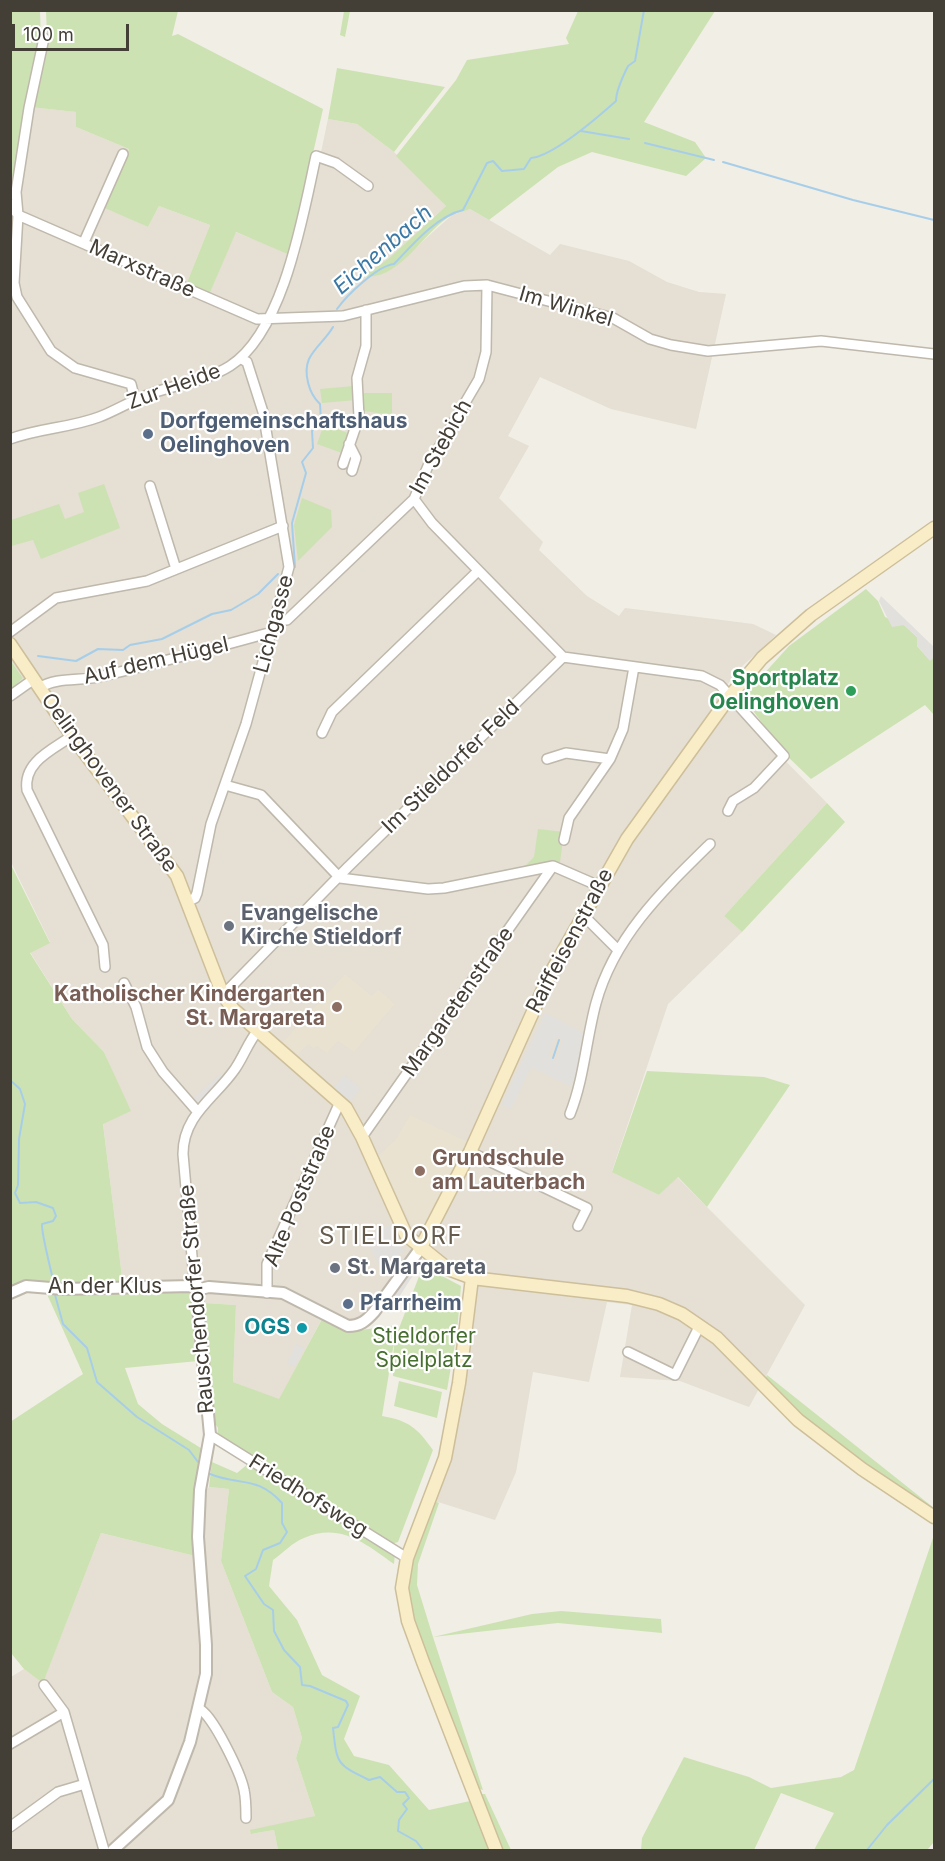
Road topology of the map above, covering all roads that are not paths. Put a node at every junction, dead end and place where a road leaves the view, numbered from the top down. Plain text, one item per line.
1 (44, 38) dead end
2 (123, 154) dead end
3 (368, 186) dead end
4 (10, 204) edge
5 (18, 215) junction
6 (84, 242) junction
7 (487, 285) junction
8 (18, 297) junction
9 (10, 307) edge
10 (366, 310) junction
11 (267, 321) junction
12 (934, 354) edge
13 (240, 358) junction
14 (135, 400) junction
15 (10, 439) edge
16 (349, 444) junction
17 (343, 464) dead end
18 (352, 471) dead end
19 (150, 486) dead end
20 (414, 499) junction
21 (283, 526) junction
22 (934, 528) edge
23 (176, 569) junction
24 (478, 571) junction
25 (276, 620) junction
26 (10, 632) edge
27 (272, 632) junction
28 (10, 644) edge
29 (563, 657) junction
30 (634, 667) junction
31 (37, 683) junction
32 (10, 696) edge
33 (730, 696) junction
34 (322, 733) dead end
35 (72, 736) junction
36 (547, 759) dead end
37 (610, 759) junction
38 (225, 785) junction
39 (728, 811) dead end
40 (564, 840) dead end
41 (710, 844) dead end
42 (553, 866) junction
43 (340, 878) junction
44 (599, 886) junction
45 (188, 901) junction
46 (583, 915) junction
47 (618, 950) junction
48 (105, 967) dead end
49 (124, 983) dead end
50 (223, 995) junction
51 (259, 1029) junction
52 (340, 1102) junction
53 (197, 1111) junction
54 (570, 1114) dead end
55 (362, 1137) junction
56 (470, 1152) junction
57 (578, 1226) dead end
58 (420, 1249) junction
59 (472, 1278) junction
60 (200, 1289) junction
61 (10, 1293) edge
62 (267, 1293) junction
63 (700, 1325) junction
64 (628, 1352) dead end
65 (210, 1435) junction
66 (934, 1517) edge
67 (407, 1558) junction
68 (44, 1685) dead end
69 (199, 1709) junction
70 (64, 1712) junction
71 (10, 1744) edge
72 (85, 1784) junction
73 (246, 1818) dead end
74 (10, 1827) edge
75 (104, 1851) edge
76 (113, 1851) edge
77 (496, 1851) edge

1 - 5 street
2 - 6 street
3 - 11 street, Zur Heide
4 - 5 street
5 - 6 street, Marxstraße
5 - 8 street
6 - 11 street, Marxstraße
7 - 10 street, Im Winkel
7 - 12 street, Im Winkel
7 - 20 street, Im Stebich
8 - 9 street
8 - 14 street
10 - 11 street, Im Winkel
10 - 16 street
11 - 13 street, Zur Heide
13 - 14 street, Zur Heide
13 - 21 street, Lichgasse
14 - 15 street, Zur Heide
16 - 17 street
16 - 18 street
19 - 23 street
20 - 24 street
20 - 25 street, Im Stebich
21 - 23 street
21 - 25 street, Lichgasse
22 - 33 main road, Raiffeisenstraße
23 - 26 street
24 - 29 street
24 - 34 street
25 - 27 street, Lichgasse
27 - 31 street, Auf dem Hügel
27 - 38 street, Lichgasse
28 - 31 main road, Oelinghovener Straße
29 - 30 street
29 - 43 street, Im Stieldorfer Feld
30 - 33 street
30 - 37 street
31 - 32 street, Auf dem Hügel
31 - 35 main road, Oelinghovener Straße
33 - 39 street
33 - 44 main road, Raiffeisenstraße
35 - 45 main road, Oelinghovener Straße
35 - 48 street
36 - 37 street
37 - 40 street
38 - 43 street
38 - 45 street, Lichgasse
41 - 47 street
42 - 43 street
42 - 44 street
42 - 55 street, Margaretenstraße
43 - 50 street, Im Stieldorfer Feld
44 - 46 main road, Raiffeisenstraße
45 - 50 main road, Oelinghovener Straße
46 - 47 street
46 - 56 main road, Raiffeisenstraße
47 - 54 street
49 - 53 street
50 - 51 main road, Oelinghovener Straße
51 - 52 main road, Oelinghovener Straße
51 - 53 street, Rauschendorfer Straße
52 - 55 main road, Oelinghovener Straße
52 - 62 street, Alte Poststraße
53 - 60 street, Rauschendorfer Straße
55 - 58 main road, Oelinghovener Straße
56 - 57 street
56 - 58 main road, Raiffeisenstraße
58 - 59 main road, Oelinghovener Straße
58 - 62 street, An der Klus
59 - 63 main road, Oelinghovener Straße
59 - 67 main road
60 - 61 street, An der Klus
60 - 62 street, An der Klus
60 - 65 street, Rauschendorfer Straße
63 - 64 street
63 - 66 main road, Oelinghovener Straße
65 - 67 street, Friedhofsweg
65 - 69 street, Rauschendorfer Straße
67 - 77 main road
68 - 70 street
69 - 73 street
69 - 76 street, Rauschendorfer Straße
70 - 71 street
70 - 72 street
72 - 74 street
72 - 75 street

